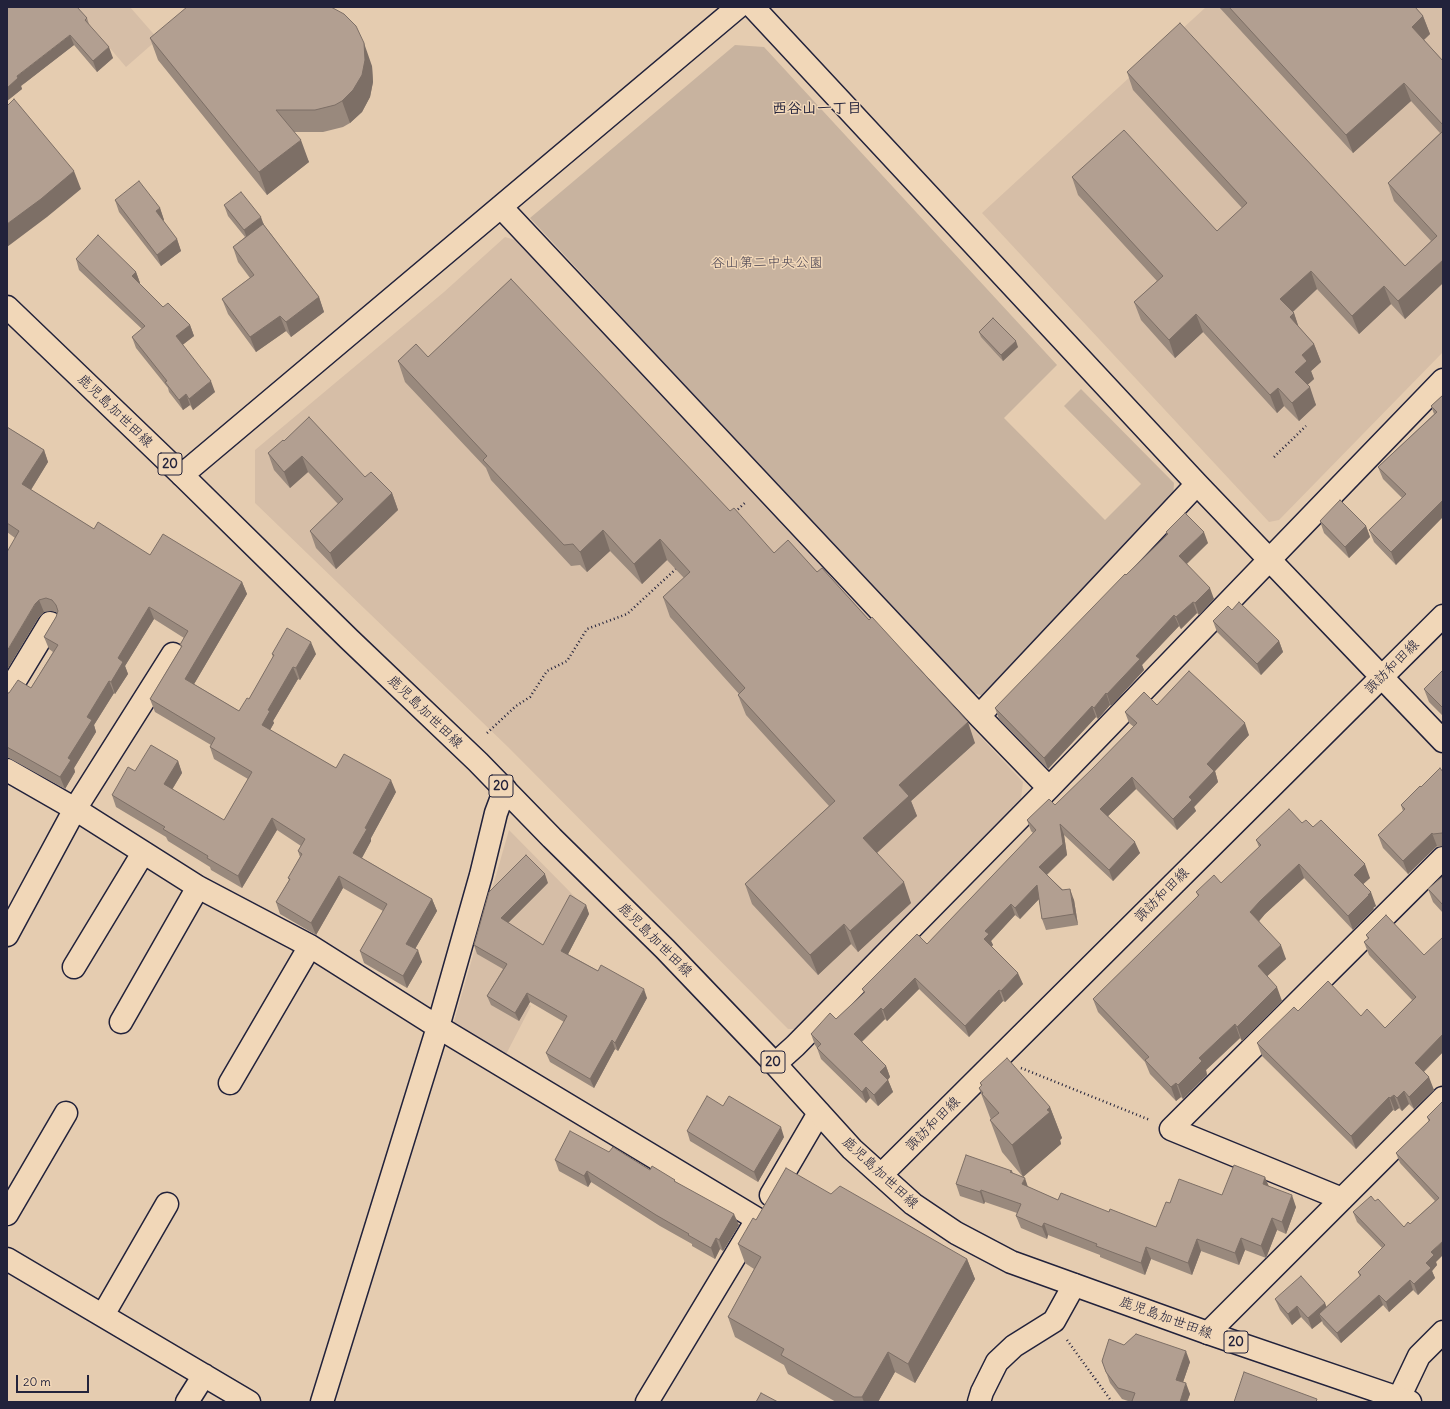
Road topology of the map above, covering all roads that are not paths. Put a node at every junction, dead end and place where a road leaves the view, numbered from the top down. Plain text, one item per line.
1 (738, 7) edge
2 (753, 7) edge
3 (501, 207) junction
4 (7, 307) edge
5 (1443, 380) edge
6 (182, 475) junction
7 (1197, 484) junction
8 (1268, 560) junction
9 (1443, 616) edge
10 (50, 623) dead end
11 (173, 654) dead end
12 (1381, 677) junction
13 (7, 694) edge
14 (978, 716) junction
15 (1443, 741) edge
16 (7, 770) edge
17 (1049, 788) junction
18 (505, 789) junction
19 (75, 809) junction
20 (143, 852) junction
21 (1443, 858) edge
22 (198, 887) junction
23 (7, 935) edge
24 (310, 946) junction
25 (74, 967) dead end
26 (121, 1022) dead end
27 (438, 1027) junction
28 (775, 1064) junction
29 (230, 1083) dead end
30 (1443, 1098) edge
31 (819, 1113) junction
32 (881, 1175) junction
33 (7, 1184) edge
34 (1342, 1199) junction
35 (167, 1204) dead end
36 (7, 1214) edge
37 (758, 1219) junction
38 (7, 1259) edge
39 (1074, 1285) junction
40 (103, 1315) junction
41 (1443, 1332) edge
42 (1208, 1333) junction
43 (204, 1375) junction
44 (1404, 1400) edge
45 (187, 1402) edge
46 (248, 1402) edge
47 (322, 1402) edge
48 (647, 1402) edge
49 (979, 1402) edge

1 - 3 street
2 - 7 street
3 - 6 street
3 - 14 street
4 - 6 street, 鹿児島加世田線 / 20
5 - 8 street
6 - 18 street, 鹿児島加世田線 / 20
7 - 8 street
7 - 14 street
8 - 12 street
8 - 17 street
9 - 12 street, 諏訪和田線
10 - 13 street
11 - 19 street
12 - 15 street
12 - 32 street, 諏訪和田線
14 - 17 street
16 - 19 street
17 - 28 street
18 - 27 street
18 - 28 street, 鹿児島加世田線 / 20
19 - 20 street
19 - 23 street
20 - 22 street
20 - 25 street
21 - 34 street
22 - 24 street
22 - 26 street
24 - 27 street
24 - 29 street
27 - 37 street
27 - 47 street
28 - 31 street, 鹿児島加世田線 / 20
30 - 34 street
31 - 32 street, 鹿児島加世田線 / 20
31 - 37 street
32 - 39 street, 鹿児島加世田線 / 20
33 - 36 street
34 - 42 street
35 - 40 street
37 - 48 street
38 - 40 street
39 - 42 street, 鹿児島加世田線 / 20
39 - 49 street
40 - 43 street
41 - 44 street
42 - 44 street, 鹿児島加世田線 / 20
43 - 45 street
43 - 46 street

